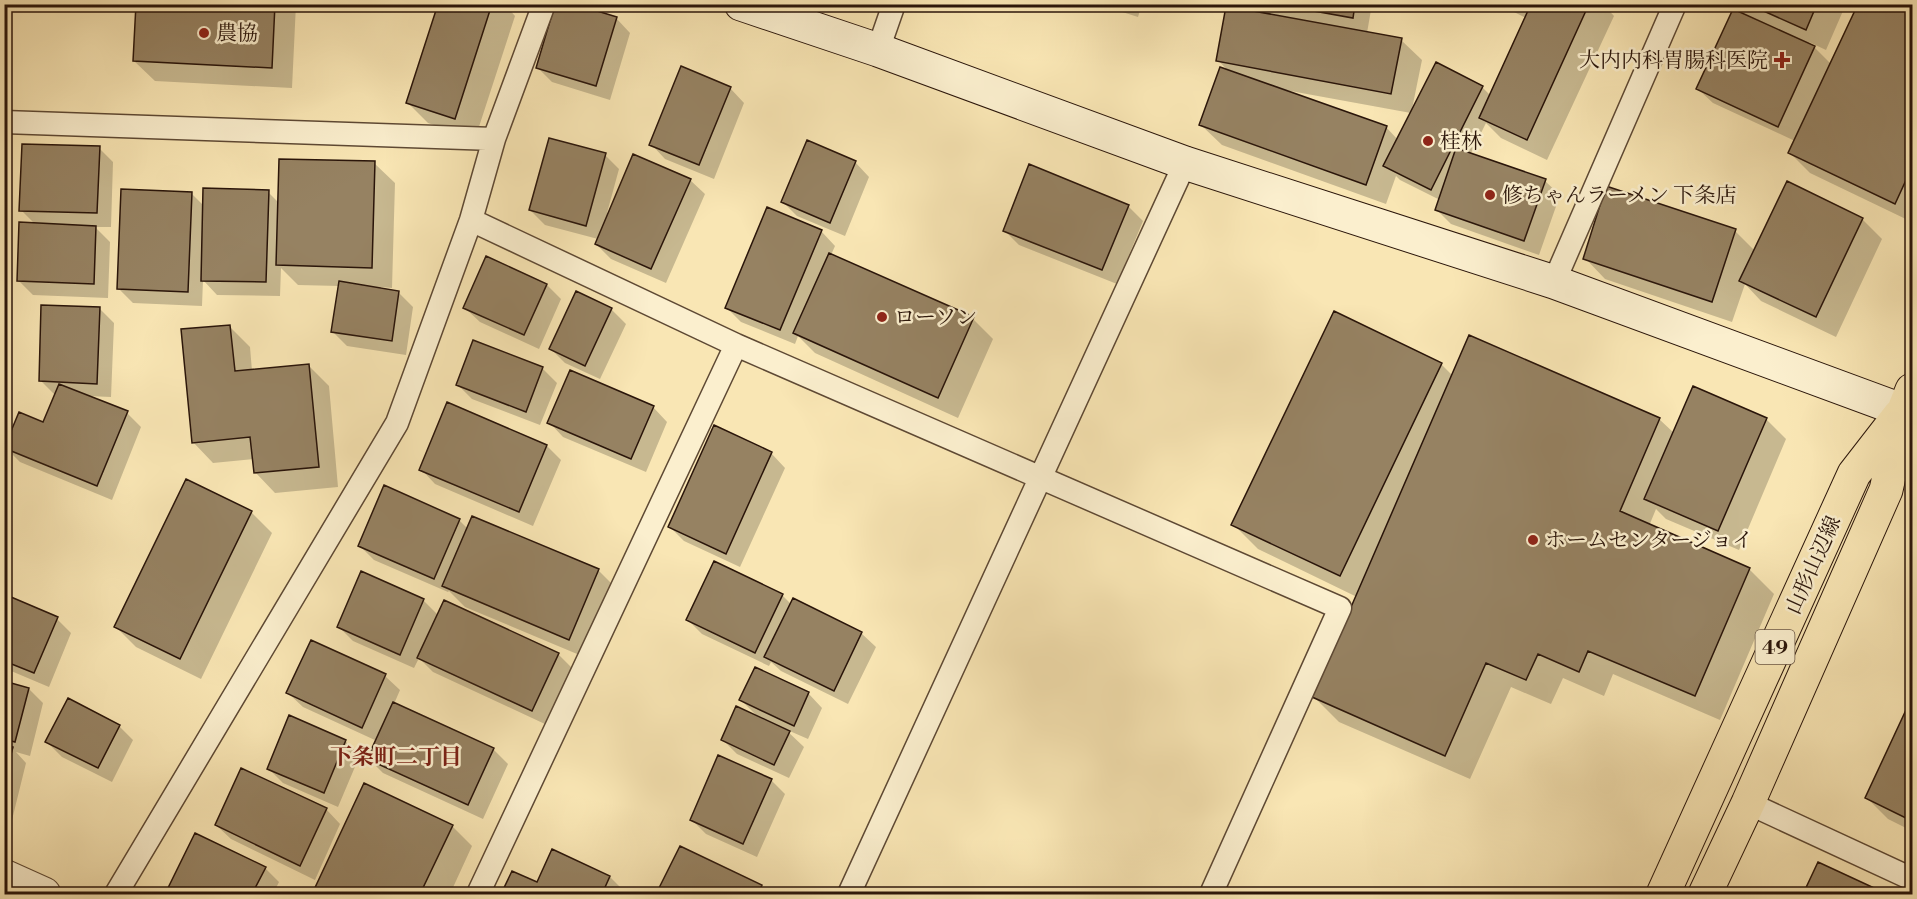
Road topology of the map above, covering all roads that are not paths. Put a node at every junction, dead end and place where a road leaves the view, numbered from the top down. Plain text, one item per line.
1 (544, 4) edge
2 (741, 4) edge
3 (894, 4) edge
4 (1675, 4) edge
5 (878, 50) junction
6 (4, 122) edge
7 (494, 139) junction
8 (1185, 163) junction
9 (471, 220) junction
10 (1554, 282) junction
11 (736, 345) junction
12 (1910, 405) edge
13 (1040, 477) junction
14 (1748, 803) junction
15 (4, 876) edge
16 (1912, 879) edge
17 (44, 894) edge
18 (116, 894) edge
19 (477, 894) edge
20 (849, 894) edge
21 (1211, 894) edge
22 (1663, 894) edge
23 (1705, 894) edge

1 - 7 lane
2 - 5 street
3 - 5 lane
4 - 10 lane
5 - 8 street
6 - 7 lane
7 - 9 lane
8 - 10 street
8 - 13 lane
9 - 11 lane
9 - 18 lane
10 - 12 street
11 - 13 lane
11 - 19 lane
12 - 14 main road, 山形山辺線 / 49
12 - 22 main road, 山形山辺線 / 49
13 - 20 lane
13 - 21 lane
14 - 16 lane
14 - 23 main road, 山形山辺線 / 49
15 - 17 street

